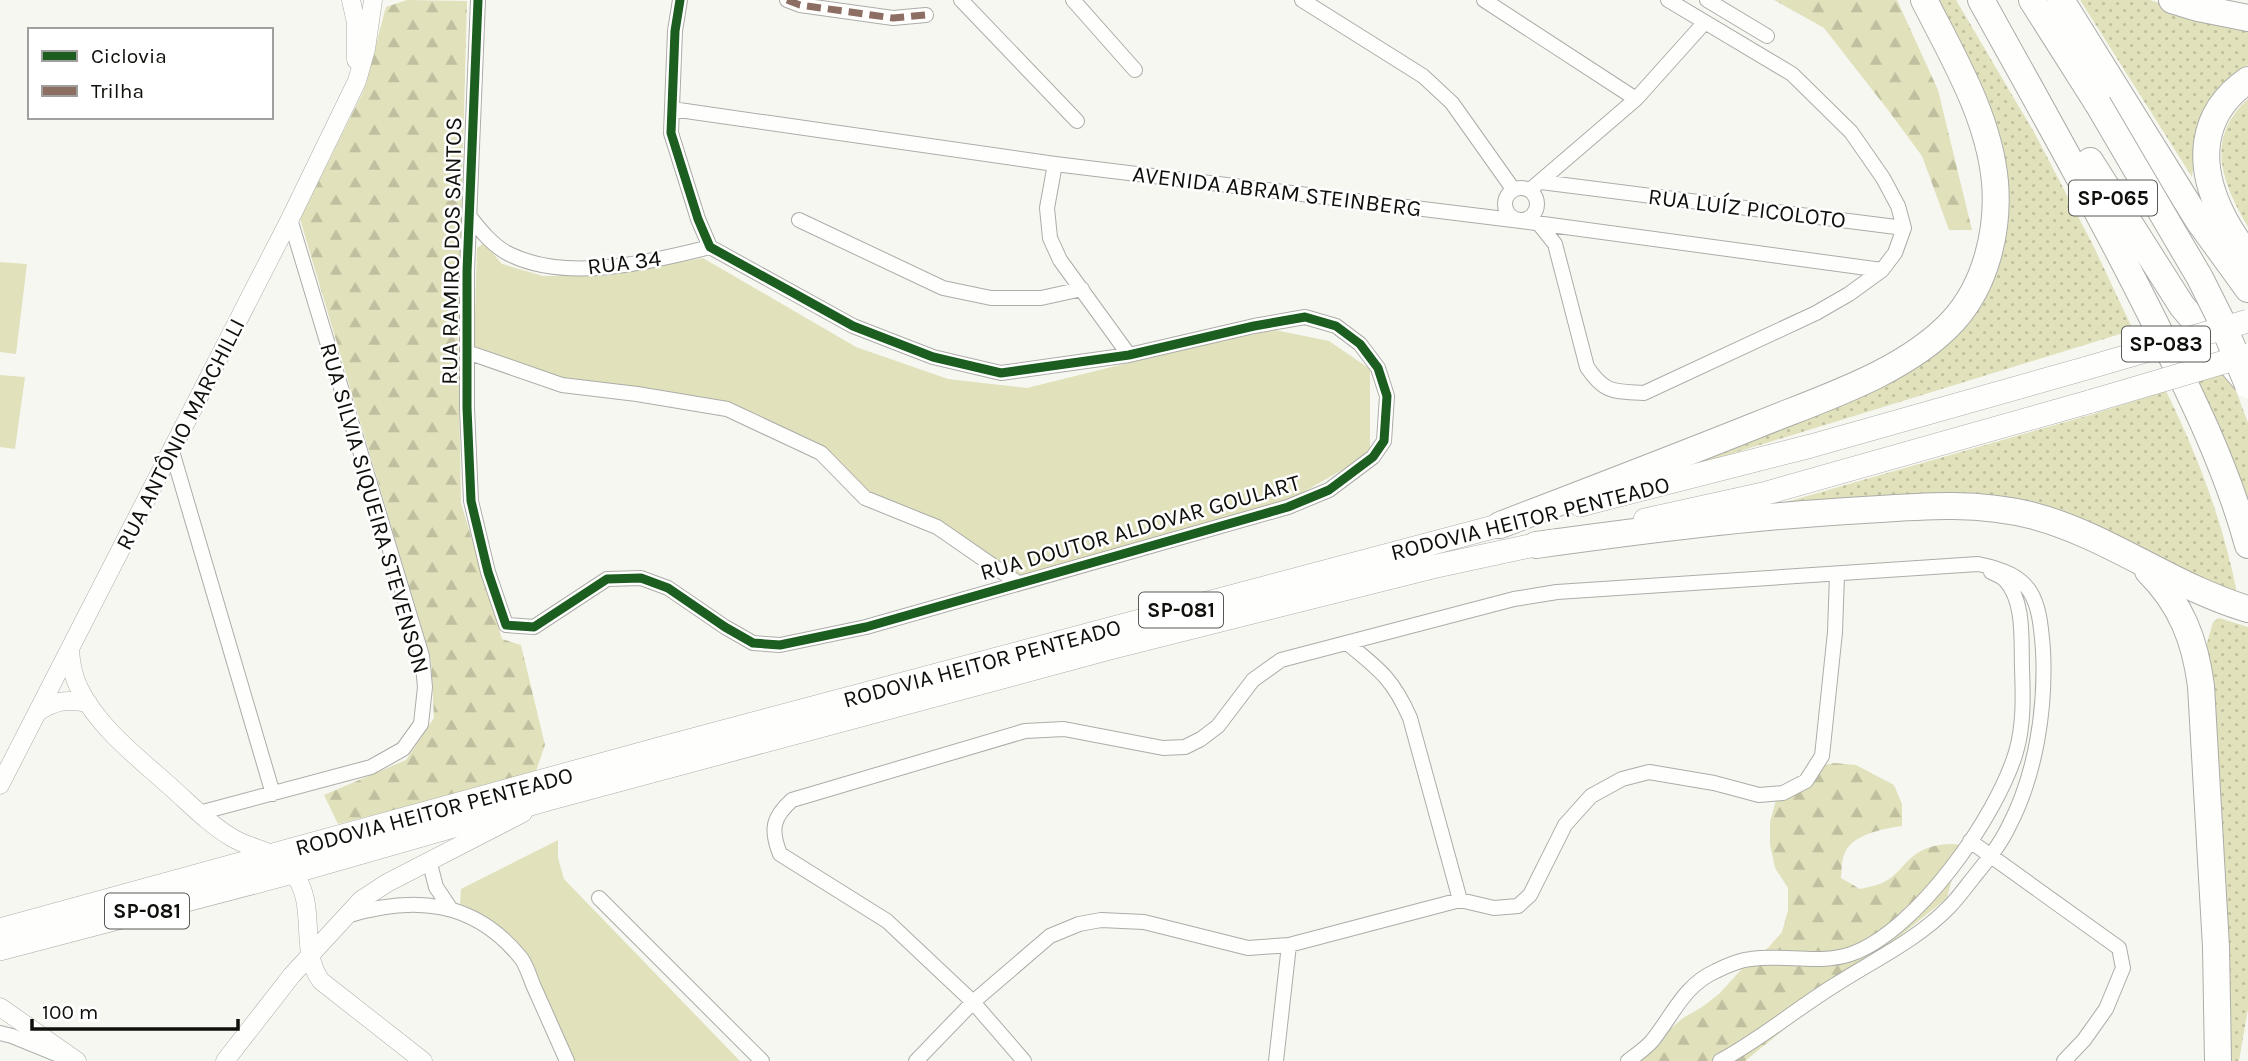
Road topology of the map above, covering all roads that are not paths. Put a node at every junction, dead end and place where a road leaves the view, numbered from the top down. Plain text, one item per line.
1 (351, 0) edge
2 (373, 0) edge
3 (478, 0) edge
4 (680, 0) edge
5 (787, 0) edge
6 (961, 0) edge
7 (1073, 0) edge
8 (1484, 0) edge
9 (1668, 0) edge
10 (1707, 0) edge
11 (1924, 0) edge
12 (1981, 0) edge
13 (1994, 0) edge
14 (2032, 0) edge
15 (2061, 0) edge
16 (2172, 0) edge
17 (1310, 2) edge
18 (926, 15) dead end
19 (2248, 18) edge
20 (1705, 22) junction
21 (1766, 36) dead end
22 (1135, 70) dead end
23 (2248, 80) edge
24 (357, 81) junction
25 (1636, 99) junction
26 (672, 110) junction
27 (1077, 121) dead end
28 (1055, 164) junction
29 (1536, 186) junction
30 (1513, 190) junction
31 (470, 218) junction
32 (290, 219) junction
33 (799, 220) dead end
34 (1521, 221) junction
35 (1539, 224) junction
36 (1904, 228) junction
37 (710, 247) junction
38 (2248, 257) edge
39 (1882, 270) junction
40 (1082, 289) junction
41 (2248, 289) edge
42 (2248, 321) edge
43 (467, 352) junction
44 (1129, 355) junction
45 (2248, 355) edge
46 (2248, 384) edge
47 (171, 448) junction
48 (1500, 525) junction
49 (1536, 545) junction
50 (2248, 545) edge
51 (2127, 554) junction
52 (1978, 564) junction
53 (1838, 575) junction
54 (1017, 583) junction
55 (2248, 609) edge
56 (506, 625) joint
57 (1347, 643) junction
58 (70, 651) junction
59 (88, 703) junction
60 (37, 712) junction
61 (0, 785) edge
62 (273, 794) junction
63 (548, 799) junction
64 (199, 813) junction
65 (1970, 841) junction
66 (275, 855) junction
67 (1991, 855) junction
68 (429, 860) junction
69 (293, 872) junction
70 (599, 898) dead end
71 (1460, 900) junction
72 (450, 908) junction
73 (345, 916) junction
74 (0, 930) edge
75 (1289, 945) junction
76 (0, 949) edge
77 (309, 957) junction
78 (973, 1002) junction
79 (0, 1007) edge
80 (0, 1033) edge
81 (75, 1061) edge
82 (225, 1061) edge
83 (423, 1061) edge
84 (567, 1061) edge
85 (762, 1061) edge
86 (916, 1061) edge
87 (1024, 1061) edge
88 (1276, 1061) edge
89 (1628, 1061) edge
90 (1720, 1061) edge
91 (2064, 1061) edge
92 (2218, 1061) edge

1 - 24 street, RUA ANTÔNIO MARCHILLI
2 - 24 street, RUA ANTÔNIO MARCHILLI
3 - 31 street, RUA RAMIRO DOS SANTOS
4 - 26 street
5 - 18 street
6 - 27 street
7 - 22 street
8 - 25 street
9 - 20 street
10 - 21 street
11 - 48 highway
12 - 50 highway, SP-083
13 - 46 highway, SP-065
14 - 46 highway, SP-083, bridge
15 - 41 highway, SP-065
16 - 19 highway
17 - 30 street
20 - 25 street
20 - 36 street
23 - 38 highway
24 - 32 street, RUA ANTÔNIO MARCHILLI
25 - 29 street
26 - 28 street, AVENIDA ABRAM STEINBERG
26 - 37 street
28 - 34 street, AVENIDA ABRAM STEINBERG
28 - 40 street
29 - 30 street
29 - 34 street
29 - 36 street, RUA LUÍZ PICOLOTO
30 - 34 street
31 - 37 street, RUA 34
31 - 43 street, RUA RAMIRO DOS SANTOS
32 - 47 street, RUA ANTÔNIO MARCHILLI
32 - 62 street, RUA SILVIA SIQUEIRA STEVENSON
33 - 40 street
34 - 35 street, AVENIDA ABRAM STEINBERG
35 - 39 street, AVENIDA ABRAM STEINBERG
35 - 39 street
36 - 39 street
37 - 44 street, RUA DOUTOR ALDOVAR GOULART
40 - 44 street
42 - 48 main road, RODOVIA HEITOR PENTEADO / SP-081, bridge
43 - 54 street
43 - 56 street, RUA RAMIRO DOS SANTOS
44 - 54 street, RUA DOUTOR ALDOVAR GOULART
45 - 49 main road, RODOVIA HEITOR PENTEADO / SP-081, bridge
47 - 58 street, RUA ANTÔNIO MARCHILLI
47 - 62 street
48 - 66 main road, RODOVIA HEITOR PENTEADO / SP-081
49 - 51 highway
49 - 63 main road, RODOVIA HEITOR PENTEADO / SP-081
51 - 55 highway
51 - 92 highway
52 - 53 street
52 - 65 street
52 - 67 street
53 - 57 street
53 - 71 street
54 - 56 street, RUA DOUTOR ALDOVAR GOULART
57 - 71 street
57 - 78 street
58 - 59 street
58 - 60 street, RUA ANTÔNIO MARCHILLI
59 - 60 street
59 - 64 street
60 - 61 street, RUA ANTÔNIO MARCHILLI
62 - 64 street, RUA SILVIA SIQUEIRA STEVENSON
63 - 68 street
63 - 69 main road, RODOVIA HEITOR PENTEADO / SP-081
64 - 66 street
65 - 67 street
65 - 89 street
66 - 69 street
66 - 74 main road, RODOVIA HEITOR PENTEADO / SP-081
67 - 90 street
67 - 91 street
68 - 72 street
68 - 73 street
69 - 76 main road, RODOVIA HEITOR PENTEADO / SP-081
69 - 77 street
70 - 85 street
71 - 75 street
72 - 73 street
72 - 84 street
73 - 77 street
75 - 78 street
75 - 88 street
77 - 82 street
77 - 83 street
78 - 86 street
78 - 87 street
79 - 81 street
80 - 81 street

